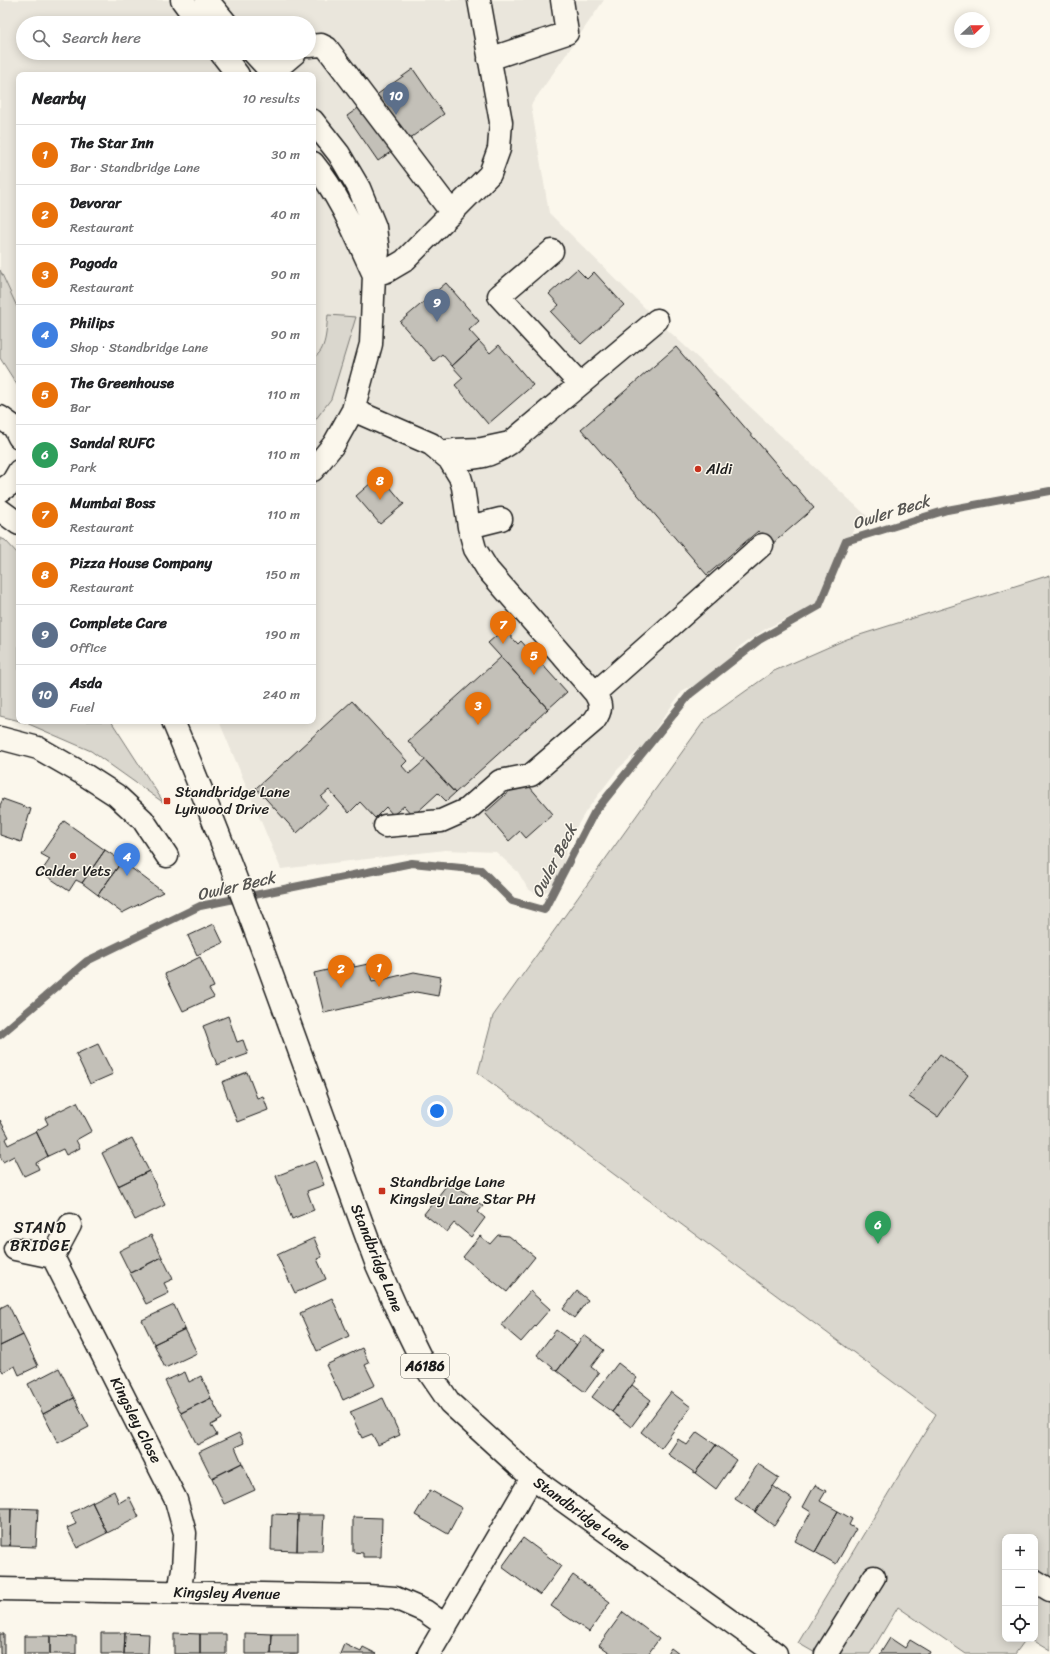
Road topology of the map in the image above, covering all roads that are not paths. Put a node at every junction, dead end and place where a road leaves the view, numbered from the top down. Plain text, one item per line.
1 (182, 0) edge
2 (207, 0) edge
3 (479, 0) edge
4 (562, 0) edge
5 (194, 16) edge
6 (220, 16) edge
7 (316, 46) edge
8 (489, 59) junction
9 (226, 60) edge
10 (260, 60) edge
11 (286, 60) edge
12 (236, 72) edge
13 (269, 72) edge
14 (273, 72) edge
15 (316, 125) edge
16 (316, 167) edge
17 (452, 213) junction
18 (552, 251) dead end
19 (374, 274) junction
20 (657, 320) dead end
21 (580, 384) junction
22 (353, 410) junction
23 (2, 416) edge
24 (16, 431) edge
25 (445, 456) junction
26 (316, 466) edge
27 (16, 476) edge
28 (0, 491) edge
29 (0, 510) edge
30 (501, 519) dead end
31 (16, 522) edge
32 (469, 527) junction
33 (762, 546) dead end
34 (595, 693) junction
35 (174, 724) edge
36 (0, 738) edge
37 (385, 826) dead end
38 (167, 856) dead end
39 (70, 1225) dead end
40 (15, 1249) dead end
41 (53, 1257) junction
42 (532, 1478) junction
43 (874, 1577) dead end
44 (1038, 1583) edge
45 (0, 1589) edge
46 (1050, 1590) edge
47 (179, 1592) junction
48 (446, 1626) junction
49 (429, 1654) edge
50 (776, 1654) edge
51 (826, 1654) edge

1 - 5 street
2 - 6 street
3 - 8 street
4 - 8 street
7 - 17 street
8 - 17 street
9 - 12 street
10 - 13 street
11 - 14 street
15 - 19 street
16 - 19 street
17 - 19 street
18 - 21 street
19 - 22 street
20 - 21 street
21 - 25 street
22 - 25 street
22 - 26 street
23 - 24 street
25 - 32 street
27 - 28 street
29 - 31 street
30 - 32 street
32 - 34 street
33 - 34 street
34 - 37 street
35 - 42 street, Standbridge Lane / A6186
36 - 38 street
39 - 41 street
40 - 41 street
41 - 47 street, Kingsley Close
42 - 48 street
42 - 50 street, Standbridge Lane / A6186
43 - 51 street
44 - 46 street
45 - 47 street, Kingsley Avenue
47 - 48 street, Kingsley Avenue
48 - 49 street

